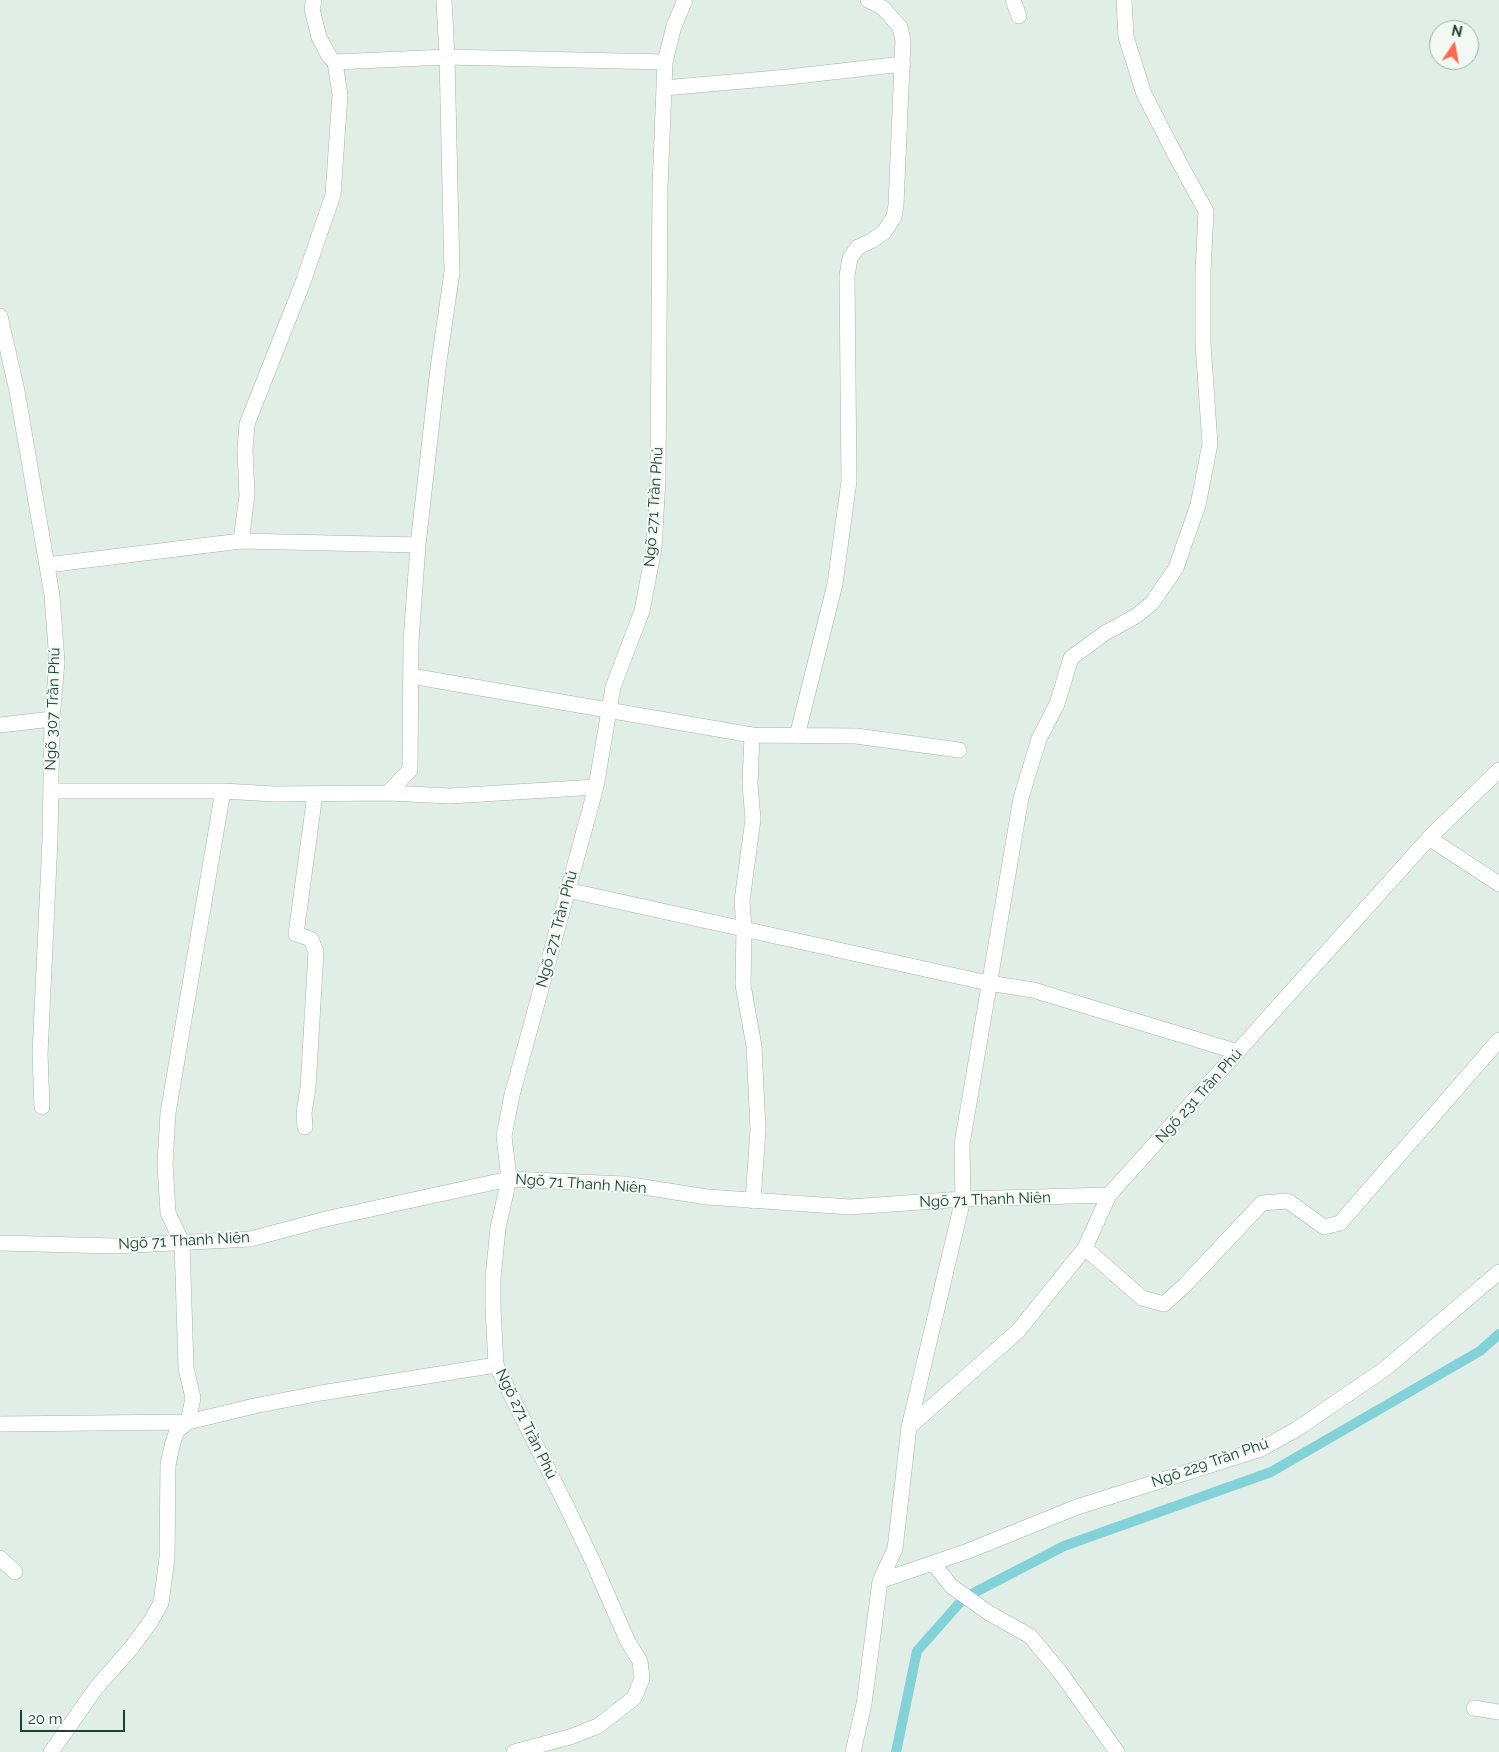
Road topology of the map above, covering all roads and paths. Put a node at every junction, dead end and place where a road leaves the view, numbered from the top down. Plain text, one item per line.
1 (314, 0) edge
2 (444, 0) edge
3 (685, 0) edge
4 (868, 0) edge
5 (1012, 0) edge
6 (1124, 0) edge
7 (1019, 16) dead end
8 (447, 57) junction
9 (335, 62) junction
10 (665, 62) junction
11 (903, 64) junction
12 (664, 88) junction
13 (0, 316) edge
14 (241, 541) junction
15 (418, 545) junction
16 (47, 565) junction
17 (411, 676) junction
18 (608, 711) junction
19 (52, 719) junction
20 (0, 725) edge
21 (752, 735) junction
22 (797, 736) junction
23 (959, 750) dead end
24 (1499, 770) edge
25 (596, 787) junction
26 (223, 790) junction
27 (51, 791) junction
28 (388, 793) junction
29 (315, 794) junction
30 (1429, 838) junction
31 (1499, 884) edge
32 (567, 890) junction
33 (744, 928) junction
34 (988, 983) junction
35 (1499, 1040) edge
36 (1238, 1052) junction
37 (42, 1107) dead end
38 (306, 1127) dead end
39 (509, 1179) junction
40 (1109, 1195) junction
41 (963, 1199) junction
42 (753, 1201) junction
43 (182, 1242) junction
44 (0, 1243) edge
45 (1085, 1248) junction
46 (1499, 1272) edge
47 (496, 1365) junction
48 (188, 1422) junction
49 (0, 1424) edge
50 (909, 1427) junction
51 (0, 1558) edge
52 (933, 1564) junction
53 (15, 1572) dead end
54 (880, 1581) junction
55 (1474, 1708) dead end
56 (1499, 1712) edge
57 (51, 1752) edge
58 (514, 1752) edge
59 (853, 1752) edge
60 (1117, 1752) edge

1 - 9 street
2 - 8 street
3 - 10 street, Ngõ 271 Trần Phú
4 - 11 street
5 - 7 street
6 - 34 street
8 - 9 street
8 - 10 street
8 - 15 street
9 - 14 street
10 - 12 street, Ngõ 271 Trần Phú
11 - 12 street
11 - 22 street
12 - 18 street, Ngõ 271 Trần Phú
13 - 16 street, Ngõ 307 Trần Phú
14 - 15 street
14 - 16 street
15 - 17 street
16 - 19 street, Ngõ 307 Trần Phú
17 - 18 street
17 - 28 street
18 - 21 street
18 - 25 street, Ngõ 271 Trần Phú
19 - 20 street
19 - 27 street, Ngõ 307 Trần Phú
21 - 22 street
21 - 33 street
22 - 23 street
24 - 30 street, Ngõ 231 Trần Phú
25 - 28 street
25 - 32 street, Ngõ 271 Trần Phú
26 - 27 street
26 - 29 street
26 - 43 street
27 - 37 street, Ngõ 307 Trần Phú
28 - 29 street
29 - 38 street
30 - 31 street
30 - 36 street, Ngõ 231 Trần Phú
32 - 33 street
32 - 39 street, Ngõ 271 Trần Phú
33 - 34 street
33 - 42 street
34 - 36 street
34 - 41 street
35 - 45 street
36 - 40 street, Ngõ 231 Trần Phú
39 - 42 street, Ngõ 71 Thanh Niên
39 - 43 street, Ngõ 71 Thanh Niên
39 - 47 street, Ngõ 271 Trần Phú
40 - 41 street, Ngõ 71 Thanh Niên
40 - 45 street, Ngõ 231 Trần Phú
41 - 42 street, Ngõ 71 Thanh Niên
41 - 50 street
43 - 44 street, Ngõ 71 Thanh Niên
43 - 48 street
45 - 50 street, Ngõ 231 Trần Phú
46 - 52 street, Ngõ 229 Trần Phú
47 - 48 street
47 - 58 street, Ngõ 271 Trần Phú
48 - 49 street
48 - 57 street
50 - 54 street
51 - 53 street
52 - 54 street, Ngõ 229 Trần Phú
52 - 60 street
54 - 59 street
55 - 56 street

